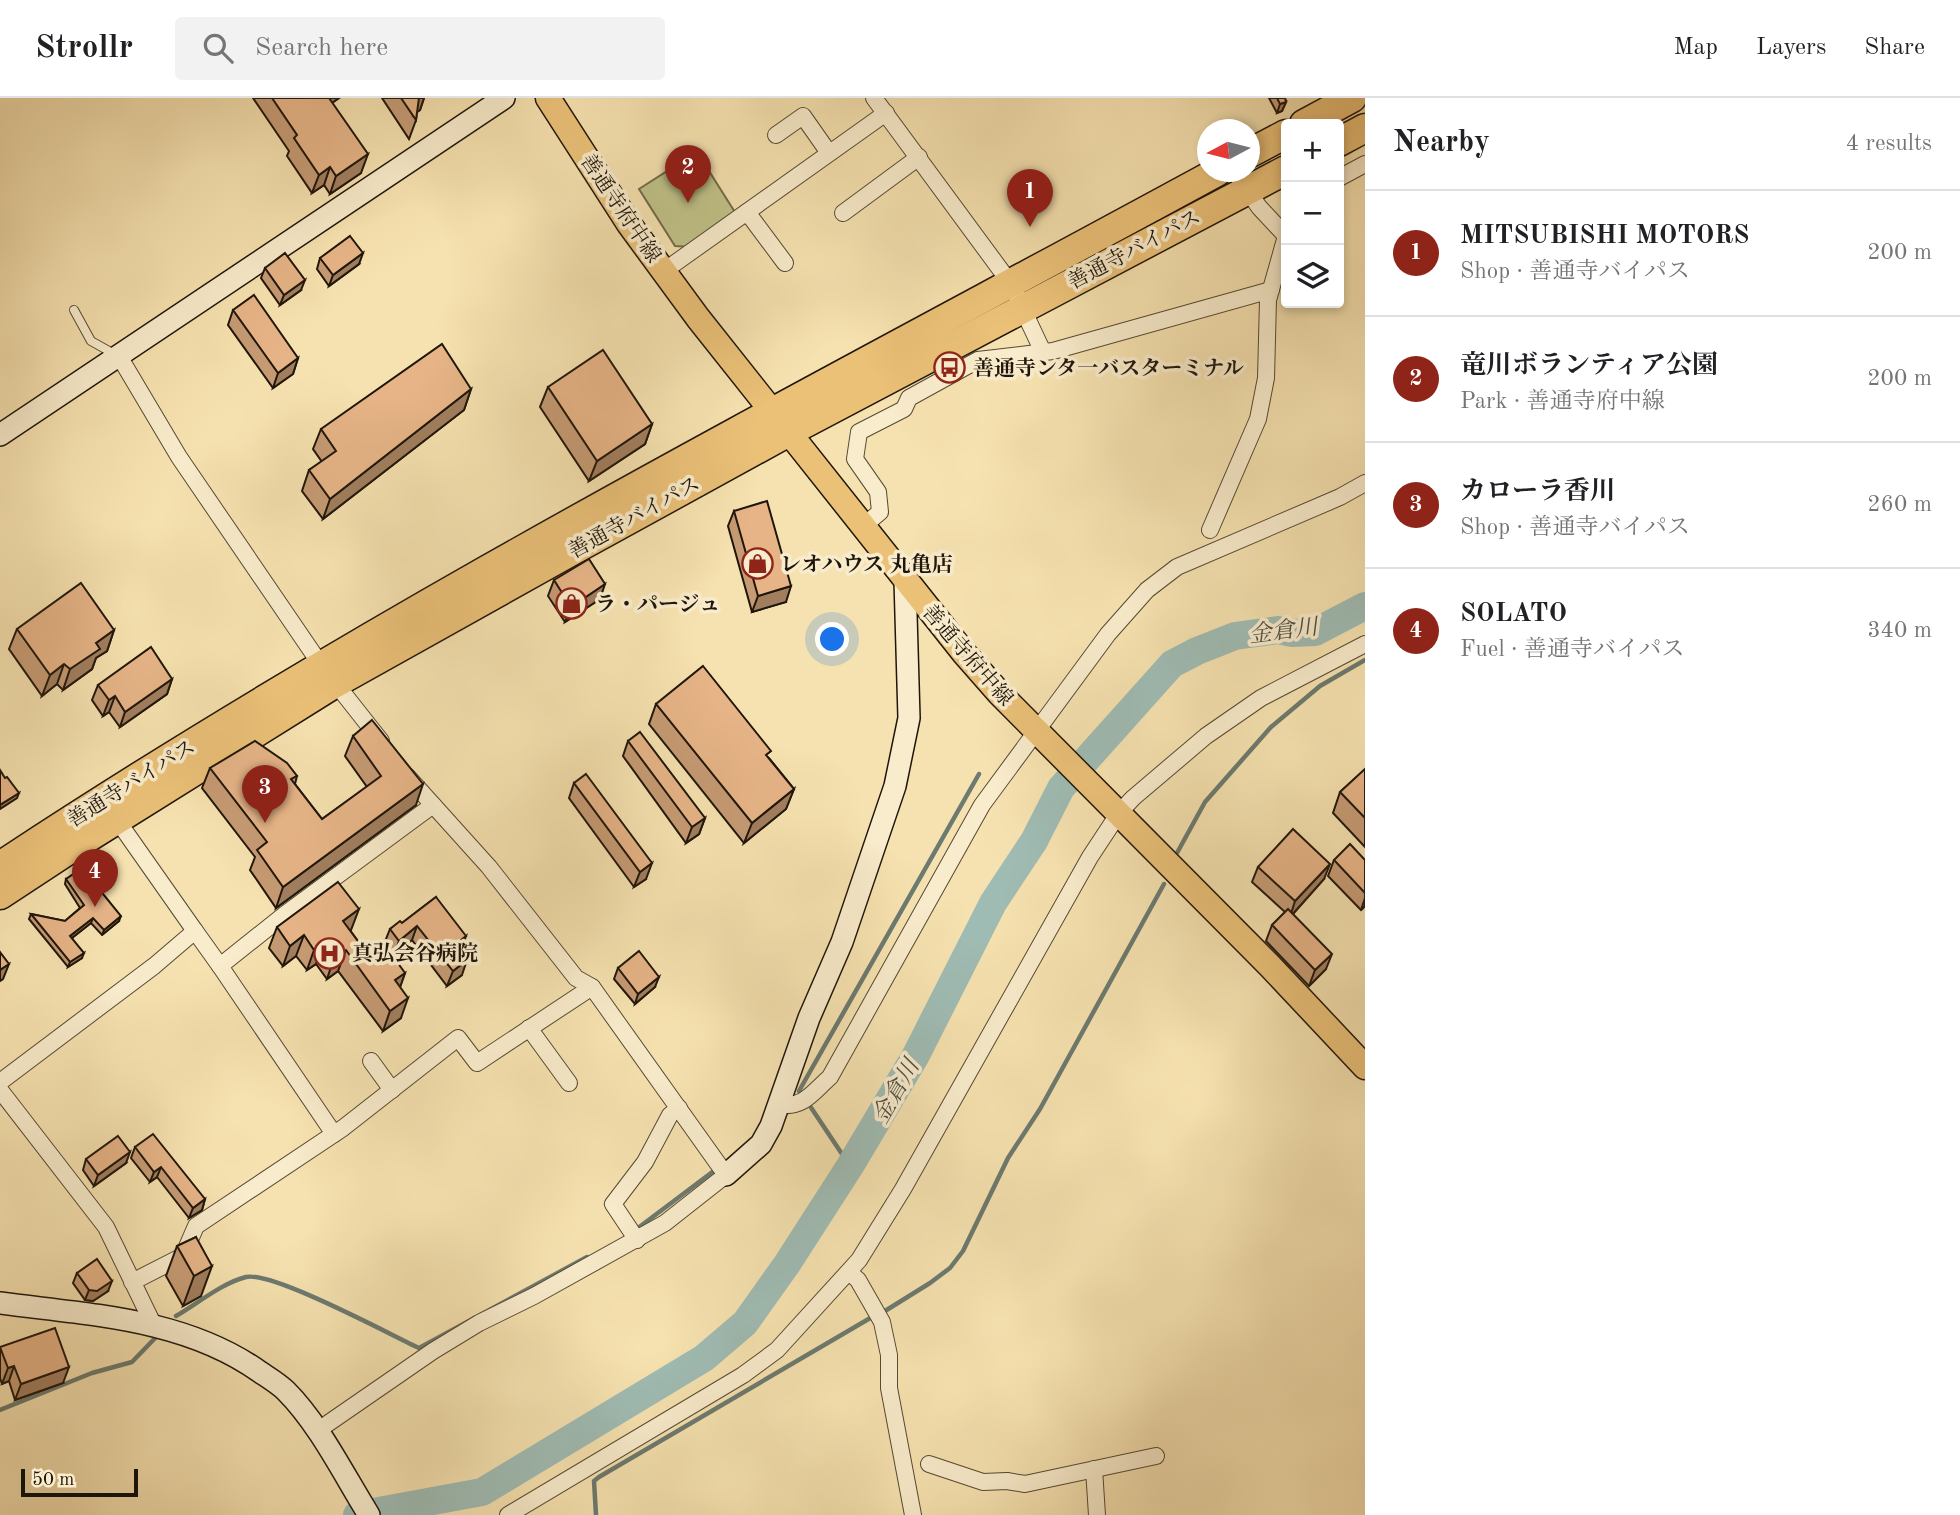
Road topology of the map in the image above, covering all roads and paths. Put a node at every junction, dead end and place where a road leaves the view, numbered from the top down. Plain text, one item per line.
1 (504, 98) edge
2 (548, 98) edge
3 (874, 98) edge
4 (1346, 100) edge
5 (886, 113) junction
6 (1313, 119) edge
7 (1365, 128) edge
8 (776, 135) dead end
9 (1281, 137) edge
10 (1344, 139) edge
11 (1260, 148) edge
12 (829, 153) junction
13 (919, 157) junction
14 (1365, 164) edge
15 (1281, 171) edge
16 (1344, 175) edge
17 (1260, 176) edge
18 (1201, 182) edge
19 (1239, 182) edge
20 (1242, 182) edge
21 (747, 212) junction
22 (843, 214) dead end
23 (1281, 231) edge
24 (1284, 245) edge
25 (785, 263) dead end
26 (664, 271) junction
27 (1271, 290) junction
28 (1017, 296) junction
29 (74, 310) dead end
30 (1043, 352) junction
31 (119, 356) junction
32 (780, 424) junction
33 (3, 427) edge
34 (1365, 483) edge
35 (862, 527) junction
36 (1210, 530) dead end
37 (905, 580) junction
38 (1365, 644) edge
39 (327, 675) junction
40 (1043, 736) junction
41 (433, 805) junction
42 (1114, 808) junction
43 (117, 820) junction
44 (0, 866) edge
45 (0, 895) edge
46 (195, 931) junction
47 (220, 967) junction
48 (592, 987) junction
49 (529, 1028) junction
50 (371, 1061) dead end
51 (1365, 1068) edge
52 (0, 1082) edge
53 (569, 1083) dead end
54 (0, 1090) edge
55 (392, 1090) junction
56 (796, 1102) junction
57 (679, 1108) junction
58 (334, 1134) junction
59 (726, 1175) junction
60 (634, 1235) junction
61 (849, 1272) junction
62 (132, 1282) junction
63 (0, 1303) edge
64 (153, 1324) junction
65 (317, 1431) junction
66 (1156, 1456) dead end
67 (929, 1464) dead end
68 (1094, 1469) junction
69 (369, 1515) edge
70 (508, 1515) edge
71 (913, 1515) edge
72 (1097, 1515) edge

1 - 31 street
2 - 26 main road, 善通寺府中線
3 - 5 street
4 - 6 highway
5 - 12 street
5 - 13 street
7 - 10 highway
8 - 12 street
9 - 11 highway
12 - 21 street
13 - 22 street
13 - 28 street
14 - 16 street
15 - 17 highway, 善通寺バイパス
18 - 28 highway, 善通寺バイパス
19 - 28 highway, 善通寺バイパス
20 - 23 street
21 - 25 street
21 - 26 street
24 - 27 street
26 - 32 main road, 善通寺府中線
27 - 30 street
27 - 36 street
28 - 30 street
28 - 32 highway, 善通寺バイパス
29 - 31 lane
30 - 35 street
31 - 33 street
31 - 39 street
32 - 35 main road, 善通寺府中線
32 - 39 highway, 善通寺バイパス
34 - 40 street
35 - 37 main road, 善通寺府中線
37 - 40 main road, 善通寺府中線
37 - 56 street
38 - 42 street
39 - 41 street
39 - 43 highway, 善通寺バイパス
39 - 44 highway, 善通寺バイパス
40 - 42 main road, 善通寺府中線
40 - 56 street
41 - 47 street
41 - 48 street
42 - 51 main road, 善通寺府中線
42 - 61 street
43 - 45 highway, 善通寺バイパス
43 - 46 street
46 - 47 street
46 - 52 street
47 - 58 street
48 - 49 street
48 - 57 street
49 - 53 street
49 - 55 street
50 - 55 street
54 - 62 street
55 - 58 street
56 - 59 street
57 - 59 street
57 - 60 street
58 - 62 street
59 - 60 street
60 - 65 street
61 - 70 street
61 - 71 street
62 - 64 street
63 - 64 street
64 - 65 street
65 - 69 street
66 - 68 street
67 - 68 street
68 - 72 street

